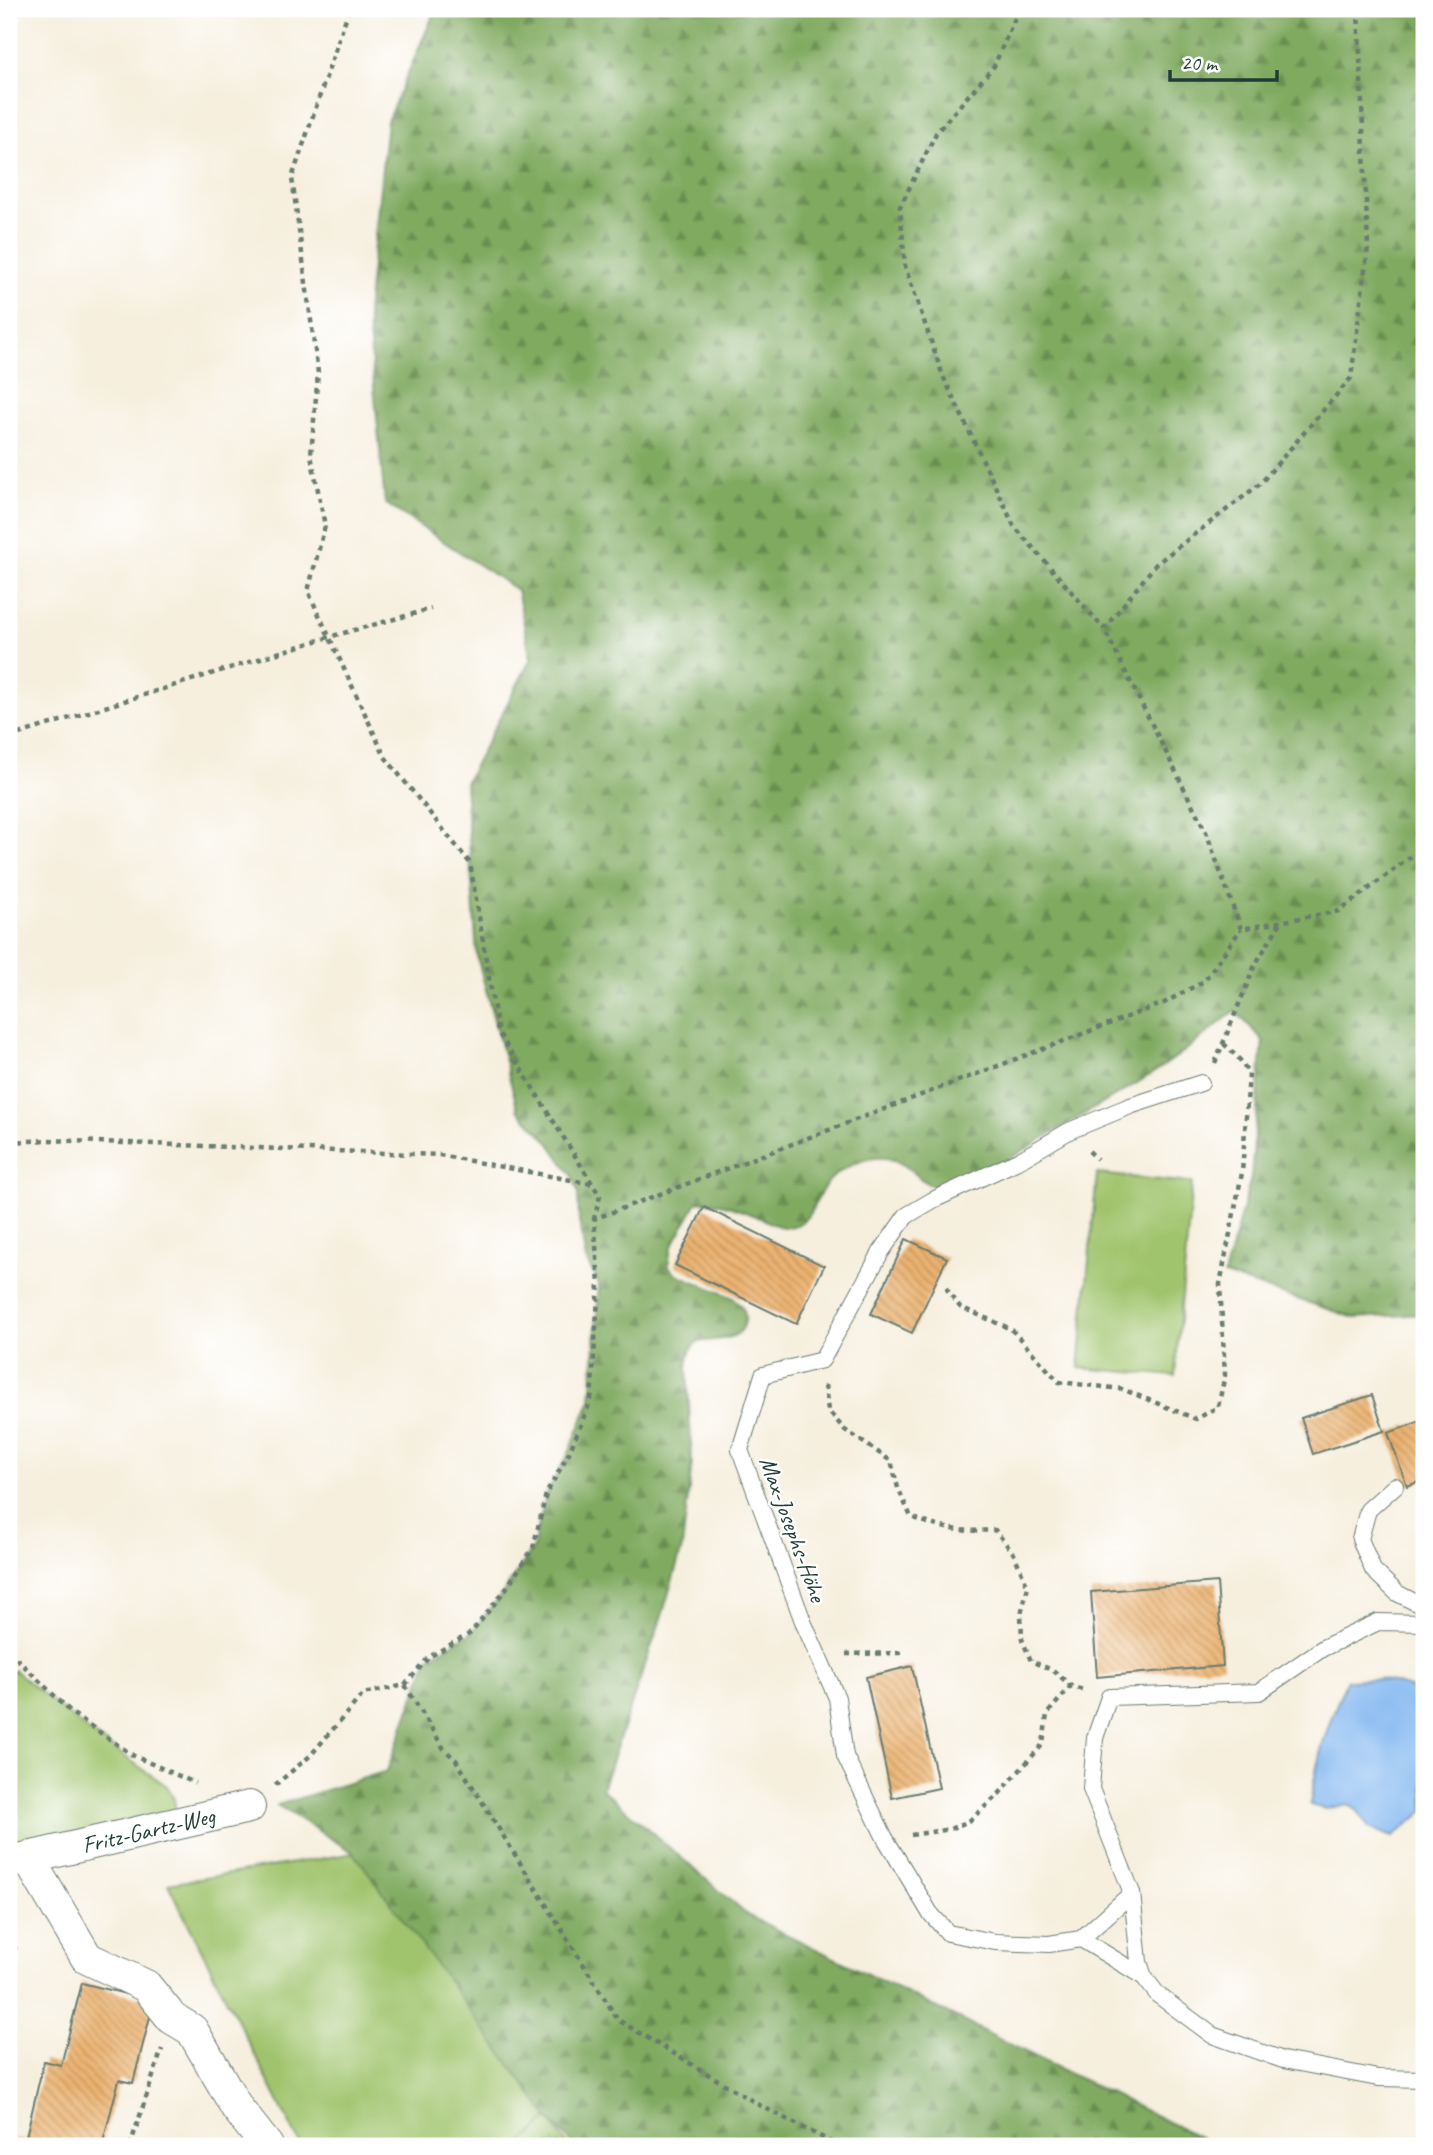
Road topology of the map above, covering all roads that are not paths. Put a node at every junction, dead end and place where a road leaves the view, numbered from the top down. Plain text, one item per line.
1 (1201, 1083) road end
2 (1395, 1486) dead end
3 (1424, 1607) edge
4 (1424, 1623) edge
5 (249, 1807) road end
6 (29, 1858) edge
7 (1132, 1893) junction
8 (1081, 1939) junction
9 (1144, 1977) junction
10 (1424, 2079) edge
11 (267, 2146) edge

1 - 8 lane, Max-Josephs-Höhe
2 - 3 lane
4 - 7 lane
5 - 6 street, Fritz-Gartz-Weg
6 - 11 street
7 - 8 lane
7 - 9 lane
8 - 9 lane
9 - 10 lane

